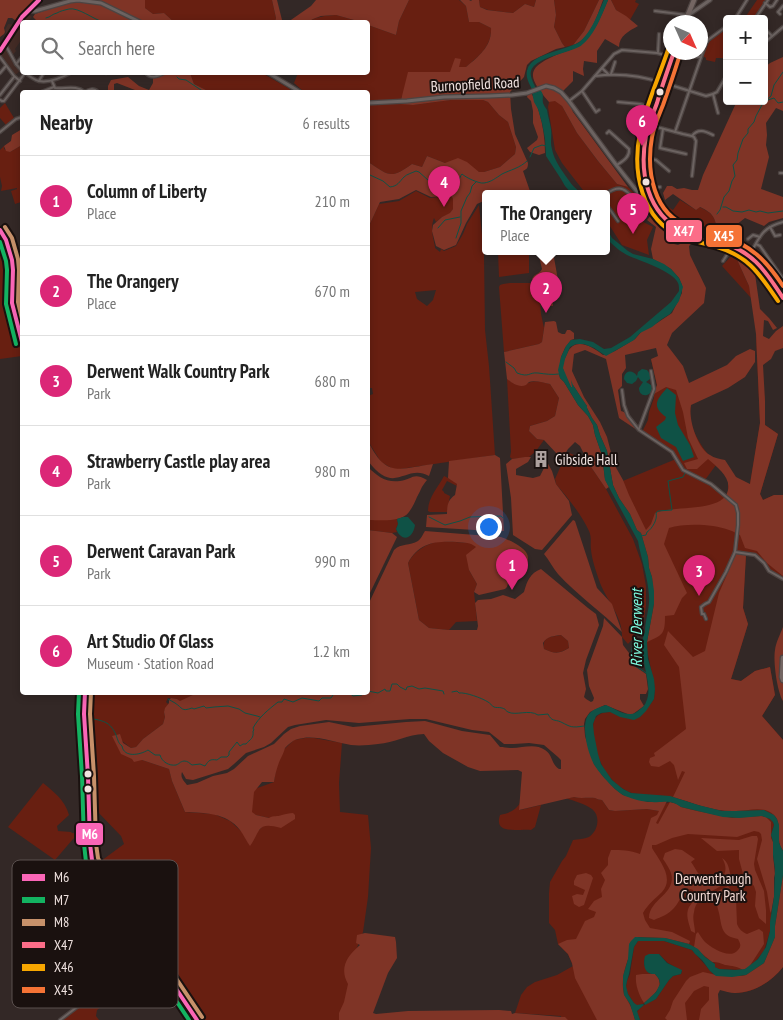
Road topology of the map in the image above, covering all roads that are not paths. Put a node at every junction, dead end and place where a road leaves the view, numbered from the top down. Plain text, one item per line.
1 (39, 0) edge
2 (110, 0) edge
3 (694, 0) edge
4 (710, 0) edge
5 (747, 0) edge
6 (768, 0) edge
7 (777, 0) edge
8 (765, 3) junction
9 (108, 6) junction
10 (783, 6) edge
11 (28, 11) junction
12 (655, 11) dead end
13 (688, 14) junction
14 (780, 14) dead end
15 (738, 15) edge
16 (758, 15) edge
17 (23, 20) edge
18 (136, 20) edge
19 (20, 25) edge
20 (783, 27) edge
21 (723, 29) edge
22 (768, 32) edge
23 (660, 34) dead end
24 (772, 36) junction
25 (708, 40) edge
26 (768, 40) edge
27 (5, 44) junction
28 (0, 52) edge
29 (657, 53) junction
30 (663, 54) edge
31 (0, 57) edge
32 (20, 59) edge
33 (671, 60) edge
34 (700, 60) edge
35 (615, 62) dead end
36 (16, 64) junction
37 (6, 66) junction
38 (20, 68) edge
39 (602, 68) junction
40 (0, 73) edge
41 (608, 74) junction
42 (22, 75) edge
43 (43, 75) edge
44 (64, 75) edge
45 (148, 75) edge
46 (161, 75) edge
47 (272, 75) edge
48 (611, 75) junction
49 (14, 76) junction
50 (28, 76) edge
51 (595, 76) junction
52 (20, 80) junction
53 (52, 80) junction
54 (39, 81) junction
55 (723, 82) edge
56 (664, 83) junction
57 (54, 87) junction
58 (62, 88) joint
59 (46, 90) edge
60 (82, 90) edge
61 (297, 90) edge
62 (582, 91) junction
63 (689, 91) junction
64 (713, 94) junction
65 (0, 95) edge
66 (0, 100) edge
67 (569, 101) junction
68 (618, 102) dead end
69 (370, 103) edge
70 (642, 105) junction
71 (654, 109) junction
72 (599, 110) dead end
73 (718, 113) dead end
74 (20, 118) edge
75 (649, 125) junction
76 (663, 129) junction
77 (0, 132) edge
78 (675, 132) junction
79 (607, 133) dead end
80 (713, 135) dead end
81 (641, 136) dead end
82 (692, 136) junction
83 (686, 154) dead end
84 (644, 158) junction
85 (617, 166) junction
86 (669, 170) dead end
87 (692, 176) dead end
88 (660, 187) dead end
89 (648, 190) junction
90 (610, 191) edge
91 (648, 203) junction
92 (610, 210) edge
93 (618, 221) dead end
94 (783, 222) edge
95 (769, 227) junction
96 (0, 230) edge
97 (780, 235) dead end
98 (760, 237) junction
99 (748, 239) dead end
100 (756, 244) junction
101 (732, 247) junction
102 (749, 256) junction
103 (723, 261) dead end
104 (783, 279) edge
105 (783, 298) edge
106 (20, 334) edge
107 (651, 371) dead end
108 (622, 390) dead end
109 (639, 429) junction
110 (736, 552) junction
111 (783, 579) edge
112 (706, 619) dead end
113 (783, 658) edge
114 (783, 680) edge
115 (85, 695) edge
116 (92, 860) edge
117 (178, 992) edge
118 (76, 1008) edge
119 (60, 1020) edge
120 (197, 1020) edge

1 - 11 main road
2 - 9 main road
3 - 13 main road
4 - 13 main road
5 - 15 street
6 - 8 street
7 - 8 street
8 - 16 street
9 - 11 main road
9 - 18 main road
10 - 14 street
11 - 17 main road
12 - 13 street
19 - 27 main road
20 - 24 street
21 - 25 street
22 - 24 street
23 - 29 street
24 - 26 street
27 - 28 main road
27 - 36 street
29 - 30 street
29 - 39 street
31 - 37 street
32 - 36 street
33 - 56 main road
34 - 63 street
35 - 48 street
36 - 38 street
37 - 40 street
37 - 49 street
39 - 41 street
39 - 51 street
41 - 48 street
41 - 51 street
42 - 52 street
43 - 54 street
44 - 53 street
45 - 46 street
47 - 61 main road
48 - 56 street
49 - 52 street
49 - 65 street
50 - 54 street
51 - 62 street
52 - 66 street
53 - 54 street
53 - 57 street
55 - 64 street
56 - 63 street
56 - 71 main road
57 - 58 street
57 - 59 street
58 - 60 street
62 - 67 street
62 - 72 street
63 - 64 street
63 - 78 street
64 - 73 street
67 - 69 main road, Burnopfield Road
67 - 85 main road, Burnopfield Road
68 - 70 street
70 - 71 street
70 - 81 street
71 - 75 main road
74 - 77 street
75 - 76 street
75 - 84 main road
76 - 78 street
76 - 83 street
78 - 82 street
79 - 85 street
80 - 82 street
82 - 87 street
84 - 86 street
84 - 89 main road
85 - 91 main road, Burnopfield Road
88 - 89 street
89 - 91 main road
90 - 91 street
91 - 101 main road
92 - 93 street
94 - 95 street
95 - 97 street
95 - 98 street
96 - 106 main road
98 - 99 street
98 - 100 street
100 - 102 street
100 - 104 street
101 - 102 main road
101 - 103 street
102 - 105 main road
107 - 109 street
108 - 109 street
109 - 110 street
110 - 111 street
110 - 112 street
113 - 114 main road
115 - 116 main road
117 - 120 main road
118 - 119 street

